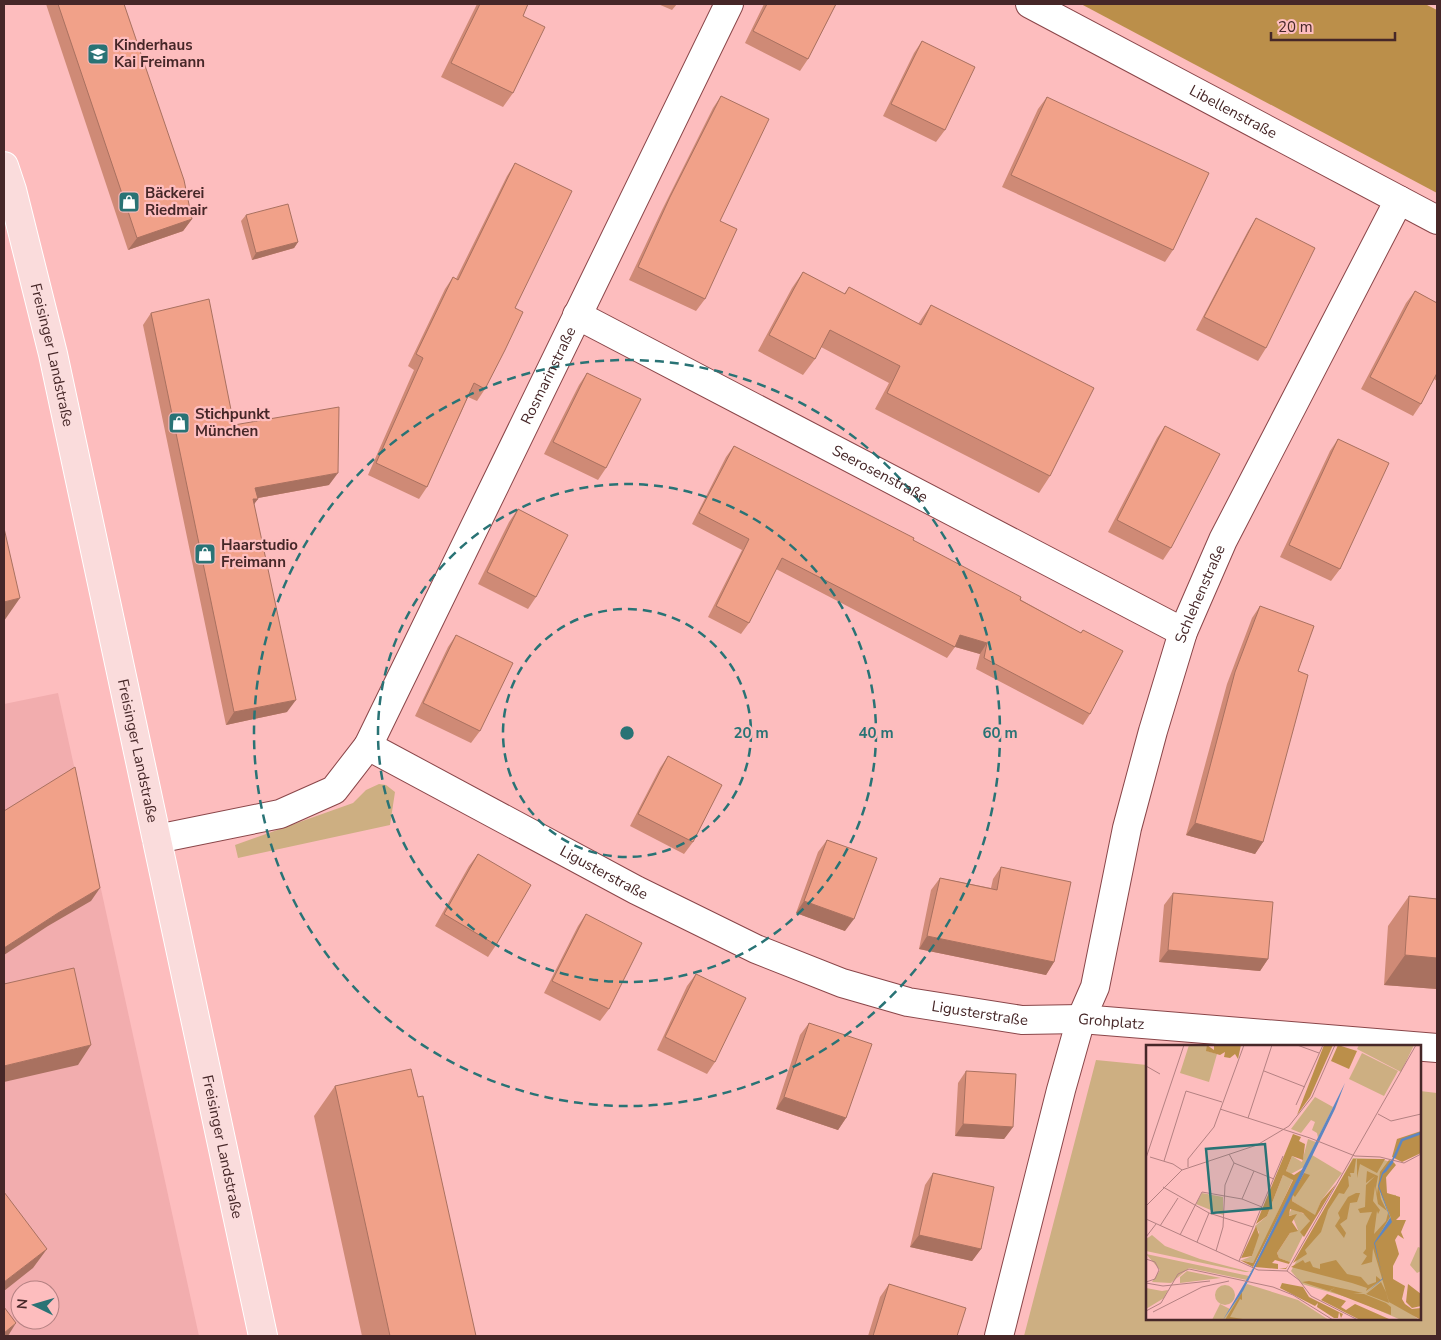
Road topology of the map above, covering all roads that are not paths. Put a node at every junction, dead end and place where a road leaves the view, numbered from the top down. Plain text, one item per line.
1 (729, 4) edge
2 (1030, 4) edge
3 (4, 166) edge
4 (1399, 200) junction
5 (1437, 220) edge
6 (577, 315) junction
7 (1183, 632) junction
8 (368, 746) junction
9 (157, 839) junction
10 (1081, 1019) junction
11 (1400, 1045) edge
12 (1421, 1047) edge
13 (1437, 1048) edge
14 (263, 1336) edge
15 (999, 1336) edge

1 - 6 street, Rosmarinstraße
2 - 4 street, Libellenstraße
3 - 9 main road, Freisinger Landstraße
4 - 5 street, Libellenstraße
4 - 7 street, Schlehenstraße
6 - 7 street, Seerosenstraße
6 - 8 street, Rosmarinstraße
7 - 10 street, Schlehenstraße
8 - 9 street
8 - 10 street, Ligusterstraße
9 - 14 main road, Freisinger Landstraße
10 - 11 street, Grohplatz
10 - 15 street, Grohplatz
12 - 13 street, Grohplatz

